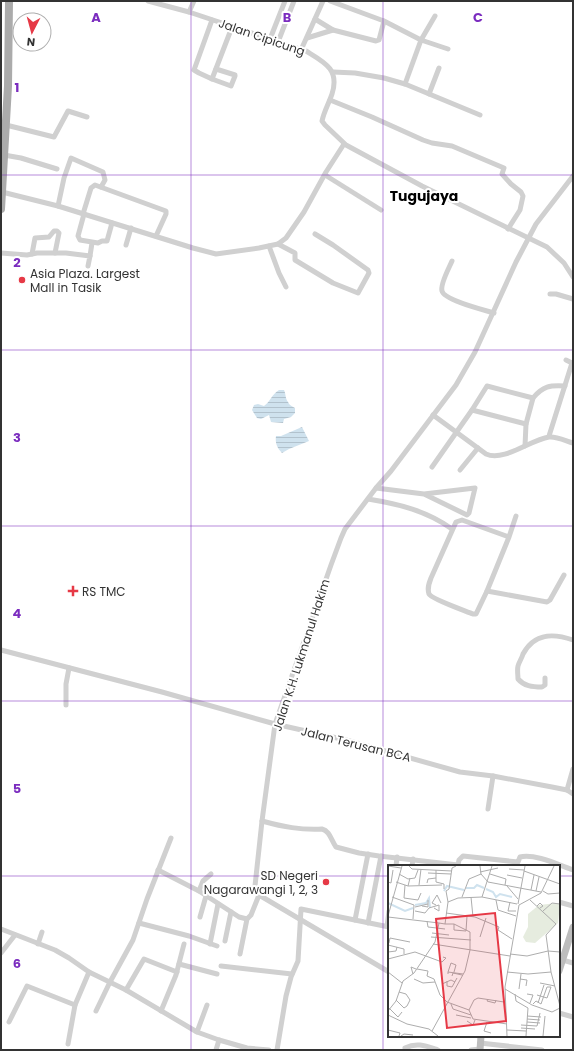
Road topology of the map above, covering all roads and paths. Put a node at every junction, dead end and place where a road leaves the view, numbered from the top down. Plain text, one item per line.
1 (9, 1) edge
2 (148, 1) edge
3 (194, 1) edge
4 (285, 1) edge
5 (294, 1) edge
6 (323, 1) edge
7 (330, 1) edge
8 (189, 12) junction
9 (435, 16) dead end
10 (315, 19) junction
11 (212, 20) junction
12 (384, 20) junction
13 (232, 27) junction
14 (333, 30) junction
15 (307, 38) junction
16 (270, 39) junction
17 (421, 40) junction
18 (278, 42) junction
19 (301, 50) junction
20 (448, 50) dead end
21 (439, 68) dead end
22 (216, 69) junction
23 (333, 72) junction
24 (212, 79) junction
25 (405, 84) junction
26 (4, 86) edge
27 (429, 94) junction
28 (330, 100) junction
29 (480, 115) dead end
30 (86, 117) dead end
31 (6, 125) junction
32 (344, 144) junction
33 (4, 155) junction
34 (57, 169) dead end
35 (325, 174) junction
36 (573, 176) edge
37 (101, 187) junction
38 (2, 192) edge
39 (58, 206) junction
40 (1, 209) edge
41 (381, 210) dead end
42 (83, 214) junction
43 (112, 223) junction
44 (131, 228) junction
45 (508, 229) junction
46 (315, 234) dead end
47 (156, 236) junction
48 (529, 238) junction
49 (92, 243) junction
50 (278, 244) junction
51 (126, 245) dead end
52 (269, 246) junction
53 (1, 253) edge
54 (32, 254) junction
55 (55, 254) junction
56 (90, 256) junction
57 (452, 261) dead end
58 (88, 266) dead end
59 (573, 277) edge
60 (286, 287) dead end
61 (550, 294) dead end
62 (573, 299) edge
63 (494, 313) junction
64 (566, 360) dead end
65 (573, 363) edge
66 (565, 386) junction
67 (533, 398) junction
68 (472, 410) junction
69 (433, 415) junction
70 (526, 424) junction
71 (456, 432) junction
72 (549, 436) junction
73 (573, 443) edge
74 (525, 446) junction
75 (478, 448) junction
76 (432, 467) dead end
77 (460, 470) dead end
78 (376, 488) junction
79 (445, 491) junction
80 (424, 494) junction
81 (368, 499) junction
82 (442, 502) junction
83 (516, 516) dead end
84 (452, 529) junction
85 (509, 537) junction
86 (564, 575) dead end
87 (487, 591) junction
88 (573, 640) edge
89 (1, 650) edge
90 (69, 668) junction
91 (545, 678) dead end
92 (66, 705) dead end
93 (275, 724) junction
94 (573, 770) edge
95 (493, 776) junction
96 (567, 790) junction
97 (573, 794) edge
98 (488, 809) dead end
99 (262, 821) junction
100 (171, 838) dead end
101 (368, 854) junction
102 (381, 856) junction
103 (397, 858) junction
104 (412, 859) junction
105 (396, 865) edge
106 (412, 865) edge
107 (458, 865) edge
108 (458, 865) edge
109 (559, 865) edge
110 (560, 865) edge
111 (158, 870) junction
112 (573, 870) edge
113 (211, 874) dead end
114 (199, 892) junction
115 (259, 895) junction
116 (206, 896) junction
117 (560, 902) edge
118 (218, 904) junction
119 (573, 906) edge
120 (231, 912) junction
121 (200, 918) dead end
122 (247, 919) junction
123 (301, 920) junction
124 (355, 920) junction
125 (139, 923) junction
126 (368, 923) junction
127 (388, 926) edge
128 (573, 927) edge
129 (1, 929) edge
130 (42, 932) dead end
131 (15, 935) junction
132 (226, 941) dead end
133 (38, 944) junction
134 (184, 944) dead end
135 (210, 944) junction
136 (217, 946) dead end
137 (73, 952) dead end
138 (1, 953) edge
139 (240, 954) dead end
140 (69, 958) junction
141 (561, 960) edge
142 (573, 963) edge
143 (179, 964) junction
144 (221, 966) dead end
145 (388, 971) edge
146 (89, 972) junction
147 (177, 972) junction
148 (217, 974) dead end
149 (292, 974) junction
150 (110, 982) junction
151 (126, 990) junction
152 (75, 1005) junction
153 (207, 1005) dead end
154 (96, 1011) dead end
155 (161, 1011) junction
156 (560, 1013) edge
157 (573, 1017) edge
158 (9, 1022) dead end
159 (197, 1032) junction
160 (219, 1040) junction
161 (68, 1044) dead end
162 (480, 1044) edge
163 (405, 1048) dead end
164 (247, 1049) edge
165 (216, 1050) edge
166 (269, 1050) edge
167 (276, 1050) edge
168 (438, 1050) edge
169 (472, 1050) edge
170 (542, 1050) edge

1 - 26 main road
2 - 8 street, Jalan Cipicung
3 - 8 street
4 - 16 street
5 - 18 street
6 - 10 street
7 - 12 street
8 - 11 street, Jalan Cipicung
9 - 17 street
10 - 14 street
10 - 15 street
11 - 13 street, Jalan Cipicung
11 - 24 street
12 - 14 street
12 - 17 street
13 - 16 street, Jalan Cipicung
13 - 22 street
14 - 15 street
15 - 19 street
16 - 18 street, Jalan Cipicung
17 - 20 street
17 - 25 street
18 - 19 street, Jalan Cipicung
19 - 23 street, Jalan Cipicung
21 - 27 street
22 - 24 street
22 - 24 street
23 - 25 street
23 - 28 street
25 - 27 street
26 - 31 main road
27 - 29 street
28 - 32 street
28 - 45 street
30 - 31 street
31 - 33 main road
32 - 35 street
32 - 45 street
33 - 34 street
33 - 38 main road
35 - 41 street
35 - 50 street
36 - 48 street
37 - 39 street
37 - 42 street
37 - 47 street
38 - 39 street
38 - 40 main road
39 - 42 street
42 - 43 street
42 - 49 street
43 - 44 street
43 - 49 street
44 - 47 street
44 - 51 street
45 - 48 street
46 - 50 street
47 - 52 street
48 - 59 street
48 - 63 street, Jalan K.H. Lukmanul Hakim
49 - 56 street
50 - 52 street
52 - 60 street
53 - 54 street
54 - 55 street
54 - 55 street
55 - 56 street
56 - 58 street
57 - 63 street
61 - 62 street
63 - 69 street, Jalan K.H. Lukmanul Hakim
64 - 65 street
65 - 66 street
66 - 67 street
66 - 72 street
67 - 68 street
67 - 70 street
68 - 70 street
68 - 71 street
69 - 71 street
69 - 78 street, Jalan K.H. Lukmanul Hakim
70 - 74 street
71 - 75 street
71 - 76 street
72 - 73 street
72 - 74 street
74 - 75 street
75 - 77 street
78 - 80 street
78 - 81 street, Jalan K.H. Lukmanul Hakim
79 - 80 street
79 - 82 street
79 - 82 street
80 - 82 street
81 - 84 street
81 - 93 street, Jalan K.H. Lukmanul Hakim
83 - 85 street
84 - 85 street
84 - 87 street
85 - 87 street
86 - 87 street
88 - 91 street
89 - 90 street, Jalan Terusan BCA
90 - 92 street
90 - 93 street, Jalan Terusan BCA
93 - 95 street, Jalan Terusan BCA
93 - 99 street, Jalan K.H. Lukmanul Hakim
94 - 96 street
95 - 96 street, Jalan Terusan BCA
95 - 98 street
96 - 97 street, Jalan Terusan BCA
99 - 101 street
99 - 115 street, Jalan K.H. Lukmanul Hakim
100 - 111 street
101 - 102 street
101 - 124 street
102 - 103 street
102 - 126 street
103 - 104 street
103 - 105 street
104 - 106 street
104 - 107 street
108 - 109 street
110 - 112 street
111 - 114 street
111 - 125 street
113 - 114 street
114 - 116 street
115 - 122 street
115 - 123 street
116 - 118 street
116 - 121 street
117 - 119 street
118 - 120 street
118 - 135 street
120 - 122 street
120 - 132 street
122 - 139 street
123 - 124 street
123 - 145 street
123 - 149 street
124 - 126 street
125 - 135 street
125 - 150 street
126 - 127 street
128 - 141 street
129 - 131 street
130 - 133 street
131 - 133 street
131 - 138 street
133 - 140 street
134 - 143 street
135 - 136 street
137 - 140 street
140 - 146 street
141 - 142 street
143 - 147 street
143 - 148 street
144 - 149 street
146 - 150 street
146 - 152 street
147 - 151 street
147 - 155 street
149 - 167 street
150 - 151 street
150 - 154 street
151 - 155 street
152 - 158 street
152 - 161 street
153 - 159 street
155 - 159 street
156 - 157 street
159 - 160 street
160 - 164 street
160 - 165 street
162 - 169 street
162 - 170 street
163 - 168 street
164 - 166 street

